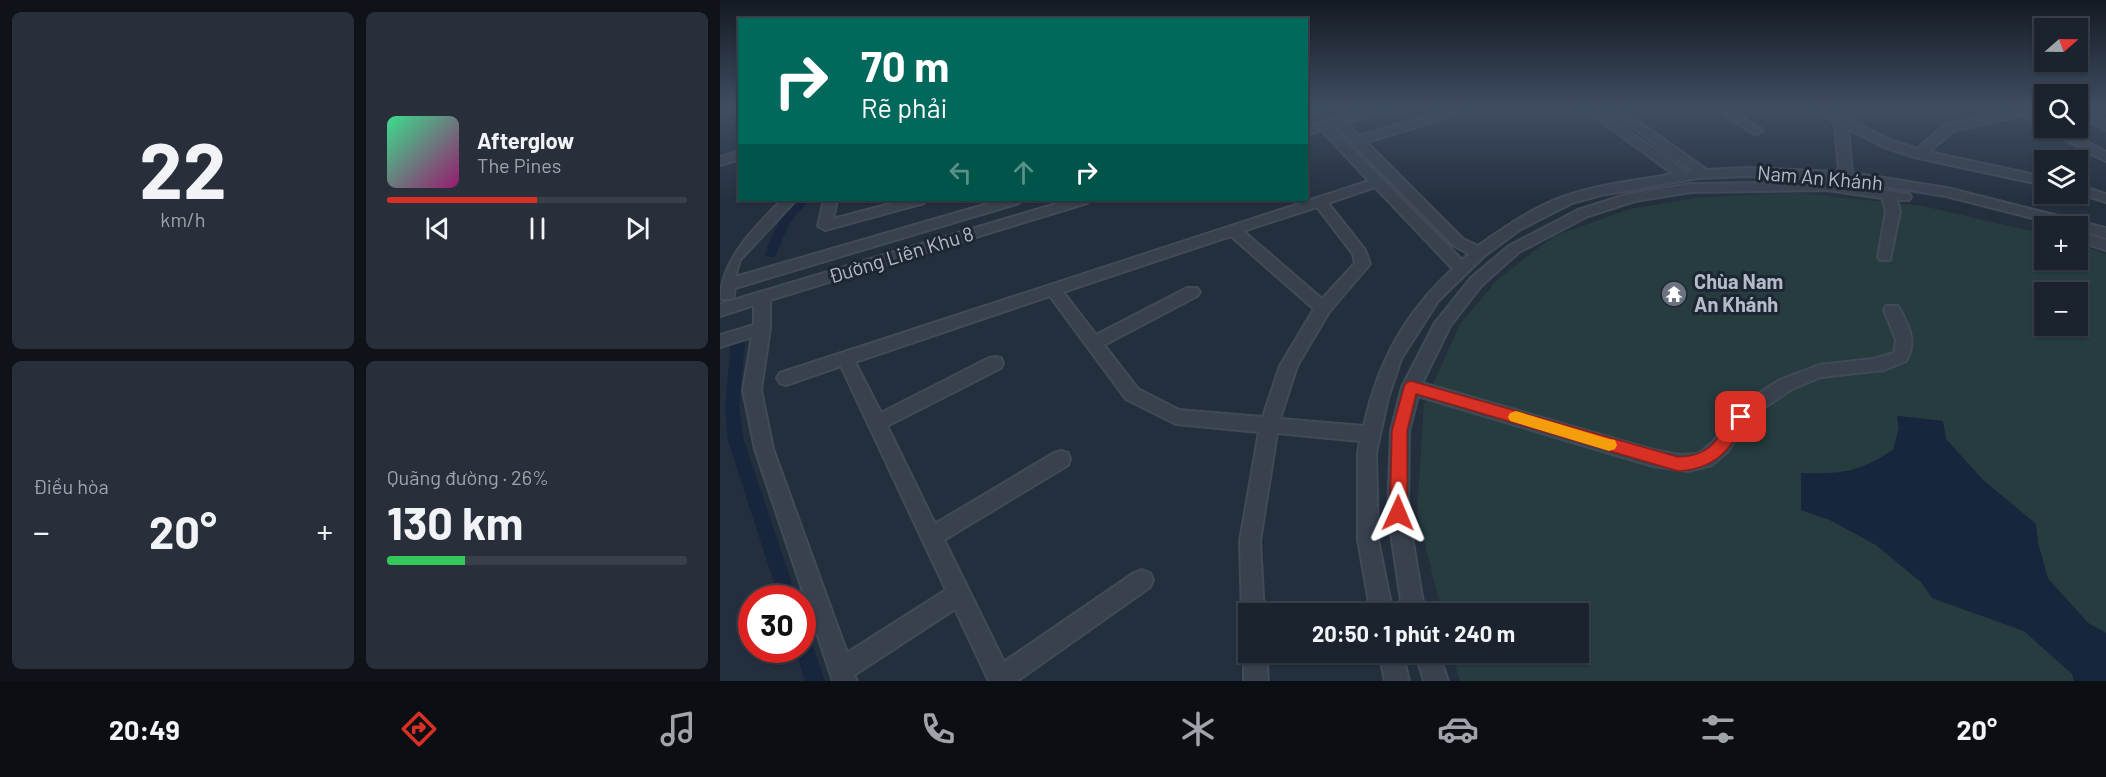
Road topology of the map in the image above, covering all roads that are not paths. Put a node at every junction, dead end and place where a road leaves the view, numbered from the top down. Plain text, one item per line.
1 (1337, 140) edge
2 (1362, 140) edge
3 (1633, 140) edge
4 (1657, 140) edge
5 (1843, 140) edge
6 (1879, 140) edge
7 (1935, 140) edge
8 (2074, 140) edge
9 (1358, 141) joint
10 (2093, 150) junction
11 (2088, 151) edge
12 (1919, 154) junction
13 (738, 156) edge
14 (2106, 157) edge
15 (1684, 159) junction
16 (720, 161) edge
17 (1667, 164) junction
18 (1705, 174) junction
19 (2034, 175) edge
20 (1684, 176) junction
21 (1846, 176) junction
22 (2031, 177) junction
23 (2034, 178) edge
24 (1378, 182) junction
25 (2088, 192) edge
26 (1888, 194) junction
27 (2106, 198) edge
28 (1416, 200) junction
29 (1567, 200) junction
30 (788, 201) edge
31 (830, 201) edge
32 (915, 201) edge
33 (1011, 201) edge
34 (1079, 201) edge
35 (1319, 201) junction
36 (1400, 205) junction
37 (1583, 213) junction
38 (2034, 223) edge
39 (1233, 230) junction
40 (2106, 233) edge
41 (2088, 240) edge
42 (2106, 245) edge
43 (1479, 253) junction
44 (1885, 257) dead end
45 (727, 260) edge
46 (1462, 269) junction
47 (723, 286) edge
48 (1053, 289) junction
49 (1192, 292) dead end
50 (762, 297) junction
51 (1323, 308) junction
52 (723, 309) edge
53 (1892, 310) dead end
54 (762, 328) junction
55 (720, 341) edge
56 (1094, 343) junction
57 (845, 358) junction
58 (995, 363) dead end
59 (786, 378) dead end
60 (1411, 387) junction
61 (877, 423) junction
62 (1269, 425) junction
63 (1371, 434) junction
64 (1061, 459) dead end
65 (931, 537) junction
66 (1142, 580) dead end
67 (959, 594) junction
68 (1253, 603) edge
69 (1380, 603) edge
70 (1412, 603) edge
71 (1255, 663) edge
72 (1393, 663) edge
73 (1430, 663) edge
74 (843, 675) edge
75 (1001, 680) edge
76 (1256, 681) edge
77 (1397, 681) edge
78 (1436, 681) edge

1 - 24 street
2 - 9 street
3 - 17 street
4 - 15 street
5 - 21 street
6 - 12 street
7 - 12 street
8 - 10 street
9 - 28 street
10 - 11 street
10 - 14 street
12 - 22 street
13 - 16 street
15 - 17 street
15 - 18 street
17 - 20 street
18 - 20 street, Nam An Khánh
18 - 21 street, Nam An Khánh
19 - 22 street
20 - 29 street, Nam An Khánh
21 - 40 street, Nam An Khánh
22 - 23 street
24 - 35 street
24 - 36 street
25 - 27 street
26 - 37 street, Nam An Khánh
26 - 38 street, Nam An Khánh
26 - 44 street
28 - 36 street
28 - 43 street
29 - 37 street
29 - 43 street, Nam An Khánh
30 - 45 street
31 - 32 street
33 - 47 street, Đường Liên Khu 8
34 - 50 street, Đường Liên Khu 8
35 - 39 street
35 - 51 street
36 - 46 street
37 - 60 street, Nam An Khánh
39 - 48 street
39 - 51 street
41 - 42 street
43 - 46 street, Nam An Khánh
45 - 47 street
46 - 63 street, Nam An Khánh
47 - 52 street
48 - 56 street
48 - 57 street
49 - 56 street
50 - 52 street, Đường Liên Khu 8
50 - 54 street
51 - 62 street
53 - 60 street
54 - 55 street
54 - 74 street
56 - 62 street
57 - 59 street
57 - 61 street
58 - 61 street
60 - 70 street, Nam An Khánh
61 - 65 street
62 - 63 street
62 - 68 street
63 - 69 street, Nam An Khánh
64 - 65 street
65 - 67 street
66 - 75 street
67 - 74 street
67 - 75 street
71 - 76 street
72 - 77 street
73 - 78 street

